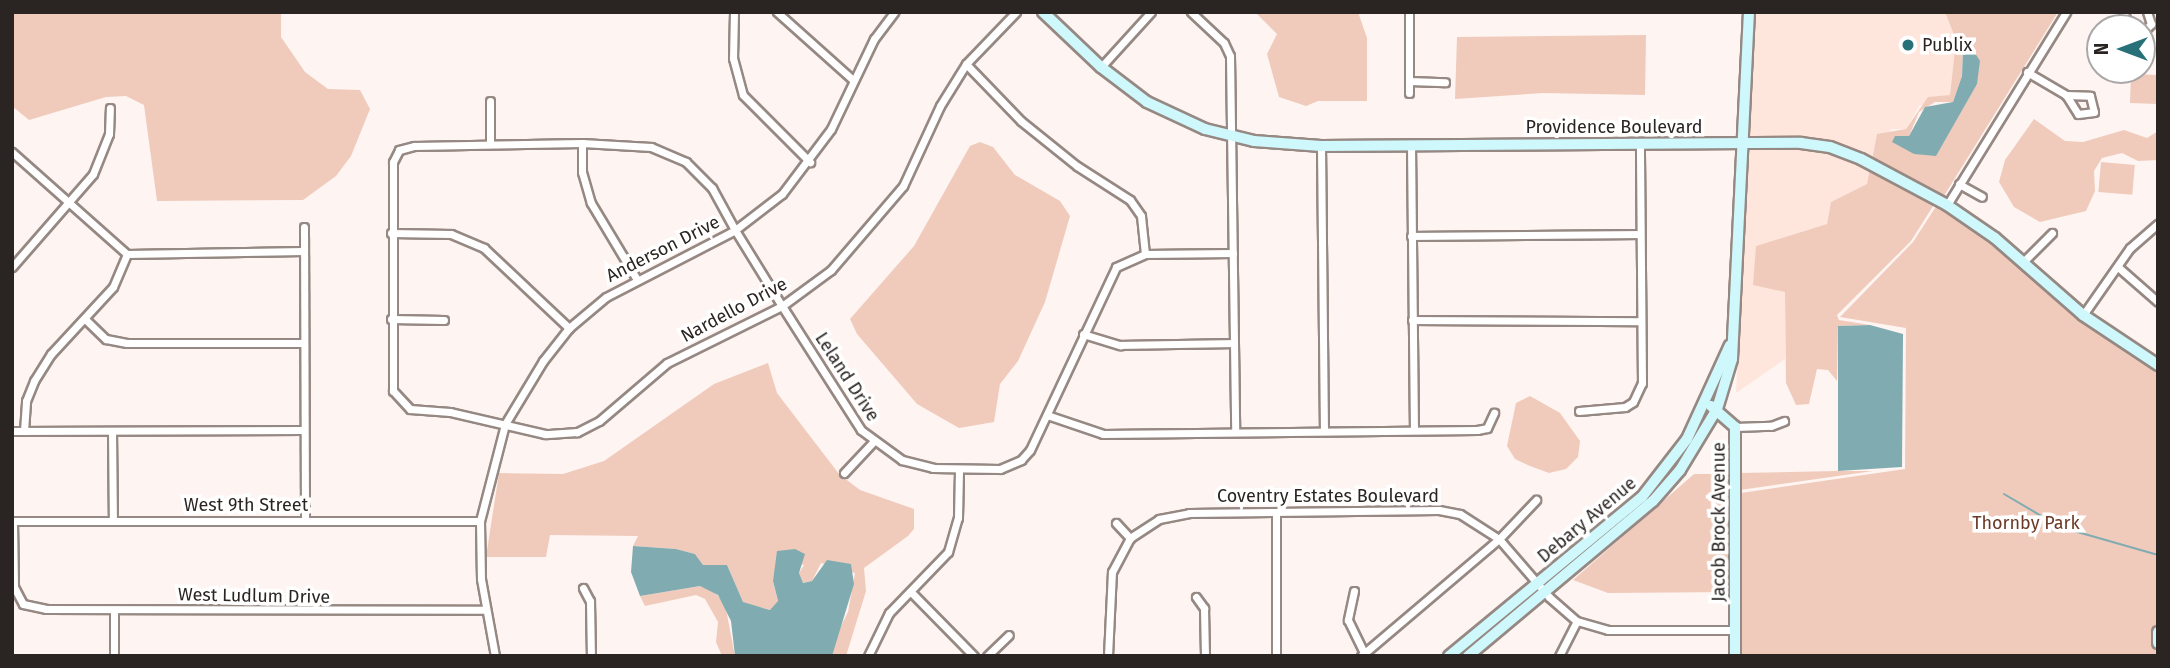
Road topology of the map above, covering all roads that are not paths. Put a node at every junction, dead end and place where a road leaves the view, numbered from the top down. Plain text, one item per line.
1 (734, 12) edge
2 (777, 12) edge
3 (894, 12) edge
4 (1016, 12) edge
5 (1043, 12) edge
6 (1152, 12) edge
7 (1191, 12) edge
8 (1409, 12) edge
9 (1749, 12) edge
10 (2066, 12) edge
11 (966, 64) junction
12 (1101, 67) junction
13 (2027, 72) junction
14 (853, 79) junction
15 (1409, 81) junction
16 (1445, 82) dead end
17 (1409, 93) dead end
18 (2066, 95) dead end
19 (490, 101) dead end
20 (110, 108) dead end
21 (1231, 137) junction
22 (582, 143) junction
23 (1640, 143) junction
24 (1745, 143) junction
25 (491, 144) junction
26 (1411, 145) junction
27 (1321, 146) junction
28 (12, 152) edge
29 (810, 162) junction
30 (1959, 184) junction
31 (1982, 197) dead end
32 (69, 202) junction
33 (1947, 205) junction
34 (2158, 225) edge
35 (304, 227) dead end
36 (734, 230) junction
37 (391, 233) junction
38 (2052, 233) dead end
39 (1640, 234) junction
40 (1411, 236) junction
41 (304, 251) junction
42 (1233, 253) junction
43 (127, 254) junction
44 (1145, 254) junction
45 (2023, 262) junction
46 (12, 267) edge
47 (2118, 267) junction
48 (636, 278) junction
49 (2158, 302) edge
50 (782, 306) junction
51 (2083, 315) junction
52 (85, 319) junction
53 (391, 319) junction
54 (444, 320) dead end
55 (1412, 320) junction
56 (1641, 321) junction
57 (569, 328) junction
58 (1083, 334) junction
59 (304, 343) junction
60 (1234, 343) junction
61 (2158, 365) edge
62 (1712, 406) junction
63 (1579, 411) dead end
64 (1494, 413) dead end
65 (1047, 415) junction
66 (1784, 421) dead end
67 (505, 424) junction
68 (1735, 426) junction
69 (304, 430) junction
70 (1414, 430) junction
71 (12, 431) edge
72 (24, 431) junction
73 (1324, 431) junction
74 (112, 432) junction
75 (1235, 432) junction
76 (873, 442) junction
77 (958, 470) junction
78 (844, 473) dead end
79 (1536, 500) dead end
80 (1276, 512) junction
81 (304, 520) junction
82 (13, 521) edge
83 (113, 521) junction
84 (480, 521) junction
85 (1116, 523) dead end
86 (1130, 538) junction
87 (1499, 539) junction
88 (1537, 583) junction
89 (583, 588) dead end
90 (1354, 591) dead end
91 (1545, 591) junction
92 (911, 592) junction
93 (1196, 597) dead end
94 (114, 610) junction
95 (486, 610) junction
96 (1577, 621) junction
97 (1735, 630) junction
98 (2158, 632) edge
99 (1009, 635) dead end
100 (2158, 643) edge
101 (1362, 654) edge
102 (114, 656) edge
103 (495, 656) edge
104 (592, 656) edge
105 (869, 656) edge
106 (974, 656) edge
107 (986, 656) edge
108 (1108, 656) edge
109 (1205, 656) edge
110 (1276, 656) edge
111 (1449, 656) edge
112 (1468, 656) edge
113 (1559, 656) edge
114 (1735, 656) edge

1 - 29 street
2 - 14 street
3 - 14 street, Anderson Drive
4 - 11 street, Nardello Drive
5 - 12 main road, Providence Boulevard
6 - 12 street
7 - 21 street
8 - 15 street
9 - 24 main road, Debary Avenue
10 - 13 street
11 - 44 street
11 - 50 street, Nardello Drive
12 - 21 main road, Providence Boulevard
13 - 18 street
13 - 30 street
14 - 29 street, Anderson Drive
15 - 16 street
15 - 17 street
19 - 25 street
20 - 32 street
21 - 27 main road, Providence Boulevard
21 - 42 street
22 - 25 street, Leland Drive
22 - 36 street, Leland Drive
22 - 48 street
23 - 24 main road, Providence Boulevard
23 - 26 main road, Providence Boulevard
23 - 39 street
24 - 33 main road, Providence Boulevard
24 - 62 main road, Debary Avenue
25 - 37 street, Leland Drive
26 - 27 main road, Providence Boulevard
26 - 40 street
27 - 73 street
28 - 32 street
29 - 36 street, Anderson Drive
30 - 31 street
30 - 33 street
32 - 43 street
32 - 46 street
33 - 45 main road, Providence Boulevard
34 - 47 street
35 - 41 street
36 - 48 street, Anderson Drive
36 - 50 street, Leland Drive
37 - 53 street
37 - 57 street
38 - 45 street
39 - 40 street
39 - 56 street
40 - 55 street
41 - 43 street
41 - 59 street
42 - 44 street, Leland Drive
42 - 60 street
43 - 52 street
44 - 58 street, Leland Drive
45 - 51 main road, Providence Boulevard
47 - 49 street
47 - 51 street
48 - 57 street, Anderson Drive
50 - 67 street, Nardello Drive
50 - 76 street, Leland Drive
51 - 61 main road, Providence Boulevard
52 - 59 street
52 - 72 street
53 - 54 street
53 - 67 street, Nardello Drive
55 - 56 street
55 - 70 street
56 - 63 street
57 - 67 street, Anderson Drive
58 - 60 street
58 - 65 street, Leland Drive
59 - 69 street
60 - 75 street
62 - 68 main road, Jacob Brock Avenue
62 - 88 main road, Debary Avenue
62 - 91 main road, Debary Avenue
64 - 70 street
65 - 75 street
65 - 77 street, Leland Drive
66 - 68 street
67 - 84 street, Anderson Drive
68 - 97 main road, Jacob Brock Avenue
69 - 74 street
69 - 81 street
70 - 73 street
71 - 72 street
72 - 74 street
73 - 75 street
74 - 83 street
76 - 77 street, Leland Drive
76 - 78 street
77 - 92 street
79 - 87 street
80 - 86 street, Coventry Estates Boulevard
80 - 87 street, Coventry Estates Boulevard
80 - 110 street
81 - 83 street, West 9th Street
81 - 84 street, West 9th Street
82 - 83 street, West 9th Street
82 - 94 street, West Ludlum Drive
84 - 95 street, Anderson Drive
85 - 86 street
86 - 108 street, Coventry Estates Boulevard
87 - 88 street, Coventry Estates Boulevard
87 - 101 street
88 - 91 street, Coventry Estates Boulevard
88 - 111 main road, Debary Avenue
89 - 104 street
90 - 101 street
91 - 96 street, Coventry Estates Boulevard
91 - 112 main road, Debary Avenue
92 - 105 street
92 - 106 street
93 - 109 street
94 - 95 street, West Ludlum Drive
94 - 102 street
95 - 103 street, Anderson Drive
96 - 97 street, Coventry Estates Boulevard
96 - 113 street
97 - 114 main road, Jacob Brock Avenue
98 - 100 main road
99 - 107 street

